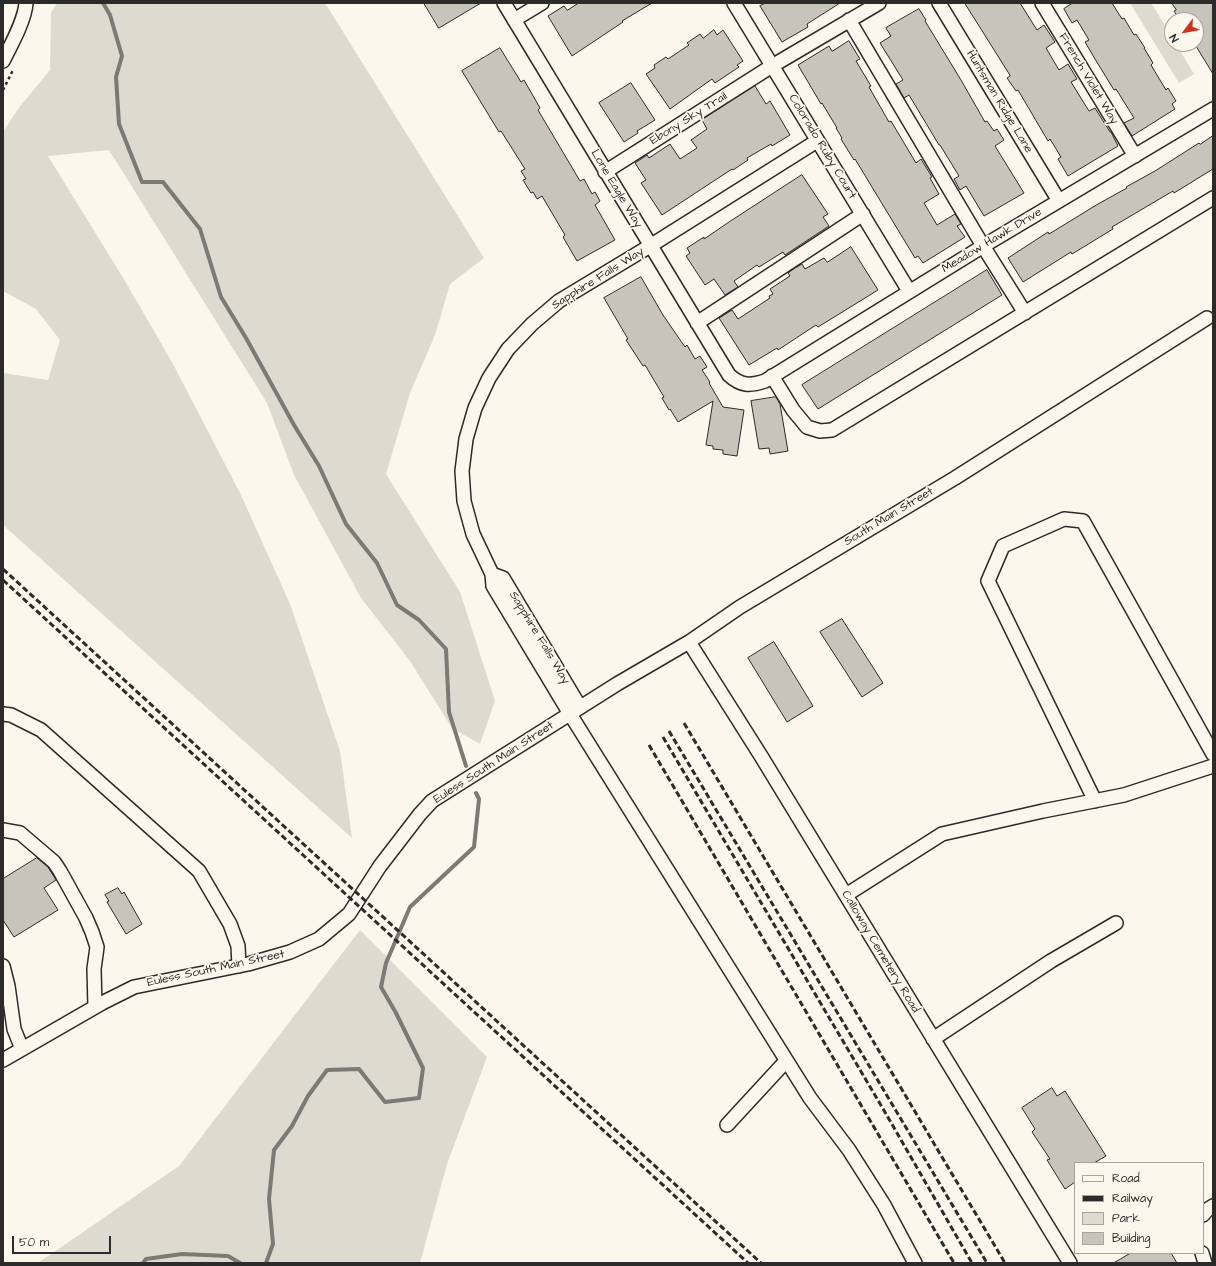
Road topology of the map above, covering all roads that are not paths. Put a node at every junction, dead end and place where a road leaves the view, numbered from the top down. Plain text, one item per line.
1 (26, 3) edge
2 (504, 3) edge
3 (542, 3) edge
4 (734, 3) edge
5 (879, 3) edge
6 (939, 3) edge
7 (1042, 3) edge
8 (514, 20) junction
9 (849, 20) junction
10 (3, 61) edge
11 (772, 66) junction
12 (1213, 109) edge
13 (817, 141) junction
14 (1135, 156) junction
15 (605, 172) junction
16 (1213, 198) edge
17 (1059, 201) junction
18 (863, 214) junction
19 (650, 246) junction
20 (983, 246) junction
21 (909, 291) junction
22 (1025, 312) junction
23 (1207, 318) dead end
24 (697, 324) junction
25 (772, 376) junction
26 (689, 642) junction
27 (575, 711) junction
28 (3, 714) edge
29 (1213, 754) edge
30 (1213, 766) edge
31 (1095, 801) junction
32 (3, 830) edge
33 (846, 895) junction
34 (1116, 923) dead end
35 (3, 966) edge
36 (239, 966) junction
37 (95, 1007) junction
38 (933, 1039) junction
39 (22, 1049) junction
40 (3, 1060) edge
41 (786, 1061) junction
42 (727, 1125) dead end
43 (1213, 1206) edge
44 (1204, 1214) edge
45 (916, 1263) edge
46 (1070, 1263) edge

1 - 10 street
2 - 8 street, Lone Eagle Way
3 - 8 street
4 - 11 street, Colorado Ruby Court
5 - 9 street, Ebony Sky Trail
6 - 17 street, Huntsman Ridge Lane
7 - 14 street, French Violet Way
8 - 15 street, Lone Eagle Way
9 - 11 street, Ebony Sky Trail
9 - 20 street
11 - 13 street, Colorado Ruby Court
11 - 15 street, Ebony Sky Trail
12 - 14 street, Meadow Hawk Drive
13 - 18 street, Colorado Ruby Court
13 - 19 street, Sapphire Falls Way
14 - 17 street, Meadow Hawk Drive
15 - 19 street, Lone Eagle Way
16 - 22 street
17 - 20 street, Meadow Hawk Drive
18 - 21 street, Colorado Ruby Court
18 - 24 street
19 - 24 street, Lone Eagle Way
19 - 27 street, Sapphire Falls Way
20 - 21 street, Meadow Hawk Drive
20 - 22 street
21 - 25 street, Meadow Hawk Drive
22 - 25 street
23 - 26 street, South Main Street
24 - 25 street, Lone Eagle Way
26 - 27 street, South Main Street
26 - 33 street, Calloway Cemetery Road
27 - 36 street, Euless South Main Street
27 - 41 street, Sapphire Falls Way
28 - 36 street
29 - 31 street
30 - 31 street
31 - 33 street
32 - 37 street
33 - 38 street, Calloway Cemetery Road
34 - 38 street
35 - 39 street
36 - 37 street, Euless South Main Street
37 - 39 street, Euless South Main Street
38 - 46 street, Calloway Cemetery Road
39 - 40 street, Euless South Main Street
41 - 42 street
41 - 45 street, Sapphire Falls Way
43 - 44 street

